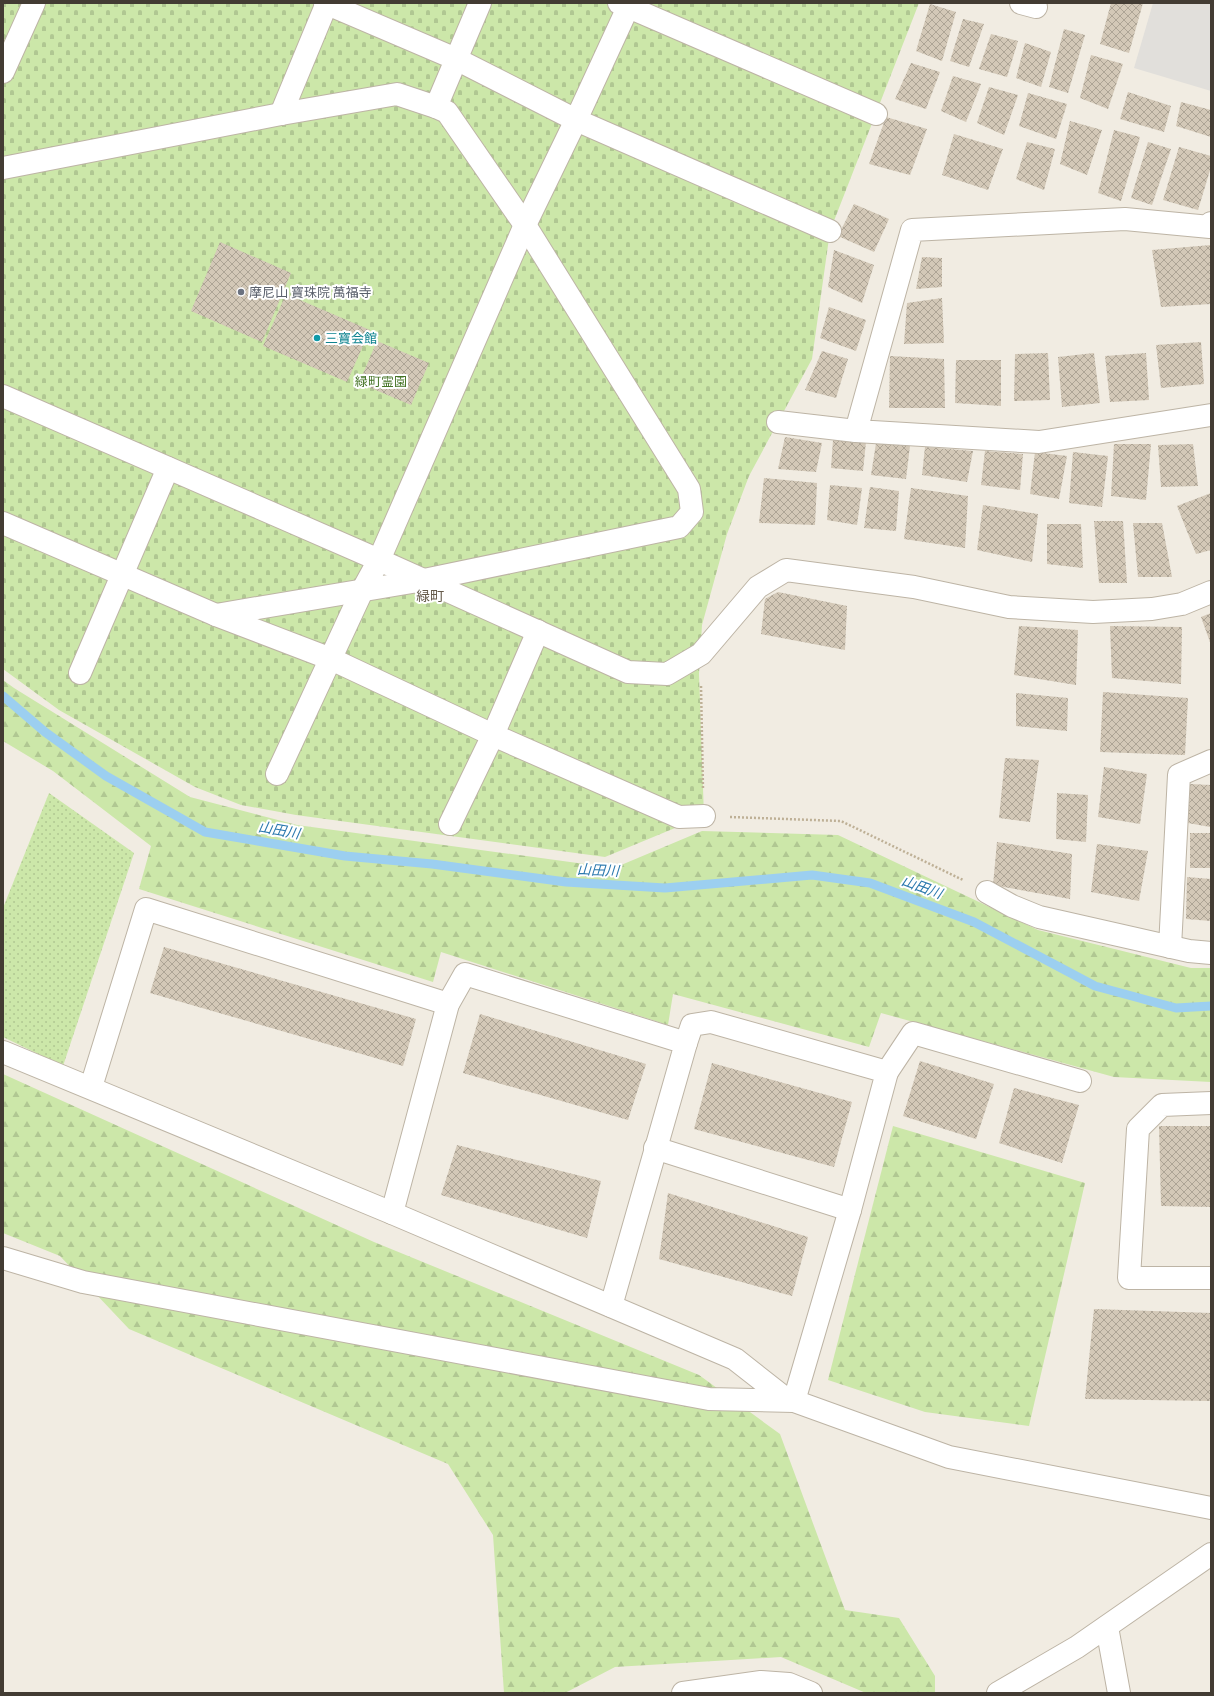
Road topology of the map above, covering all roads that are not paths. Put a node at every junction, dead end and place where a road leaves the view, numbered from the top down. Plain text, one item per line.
1 (34, 3) edge
2 (326, 3) edge
3 (480, 3) edge
4 (626, 4) edge
5 (456, 59) junction
6 (3, 72) edge
7 (436, 107) junction
8 (281, 114) junction
9 (876, 114) dead end
10 (576, 120) junction
11 (3, 168) edge
12 (525, 225) junction
13 (1211, 226) edge
14 (830, 231) dead end
15 (3, 396) edge
16 (1211, 415) edge
17 (778, 422) dead end
18 (856, 431) junction
19 (168, 468) junction
20 (3, 523) edge
21 (379, 560) junction
22 (122, 574) junction
23 (424, 580) junction
24 (362, 591) junction
25 (1211, 592) edge
26 (216, 615) junction
27 (538, 631) junction
28 (331, 659) junction
29 (80, 673) dead end
30 (493, 736) junction
31 (1211, 761) edge
32 (277, 774) dead end
33 (704, 816) road end
34 (450, 824) dead end
35 (987, 892) road end
36 (1170, 947) junction
37 (1211, 953) edge
38 (448, 1004) junction
39 (686, 1043) junction
40 (3, 1052) edge
41 (887, 1072) junction
42 (1080, 1081) dead end
43 (91, 1087) junction
44 (1211, 1103) edge
45 (655, 1148) junction
46 (850, 1210) junction
47 (392, 1213) junction
48 (3, 1258) edge
49 (1211, 1278) edge
50 (611, 1306) junction
51 (794, 1401) junction
52 (1211, 1508) edge
53 (1211, 1554) edge
54 (1106, 1627) junction
55 (683, 1693) edge
56 (811, 1693) edge
57 (998, 1693) edge
58 (1119, 1693) edge

1 - 6 street
2 - 5 street
2 - 8 street
3 - 5 street
4 - 9 street
4 - 10 street
5 - 7 street
5 - 10 street
7 - 8 street
7 - 12 street
8 - 11 street
10 - 12 street
10 - 14 street
12 - 21 street
12 - 23 street
13 - 18 street
15 - 19 street
16 - 18 street
17 - 18 street
19 - 21 street
19 - 22 street
20 - 22 street
21 - 23 street
21 - 24 street
22 - 26 street
22 - 29 street
23 - 24 street
23 - 27 street
24 - 26 street
24 - 28 street
25 - 27 street
26 - 28 street
27 - 30 street
28 - 30 street
28 - 32 street
30 - 33 street
30 - 34 street
31 - 36 street
35 - 36 street
36 - 37 street
38 - 39 street
38 - 43 street
38 - 47 street
39 - 41 street
39 - 45 street
40 - 43 street
41 - 42 street
41 - 46 street
43 - 47 street
44 - 49 street
45 - 46 street
45 - 50 street
46 - 51 street
47 - 50 street
48 - 51 street
50 - 51 street
51 - 52 street
53 - 54 street
54 - 57 street
54 - 58 street
55 - 56 street

